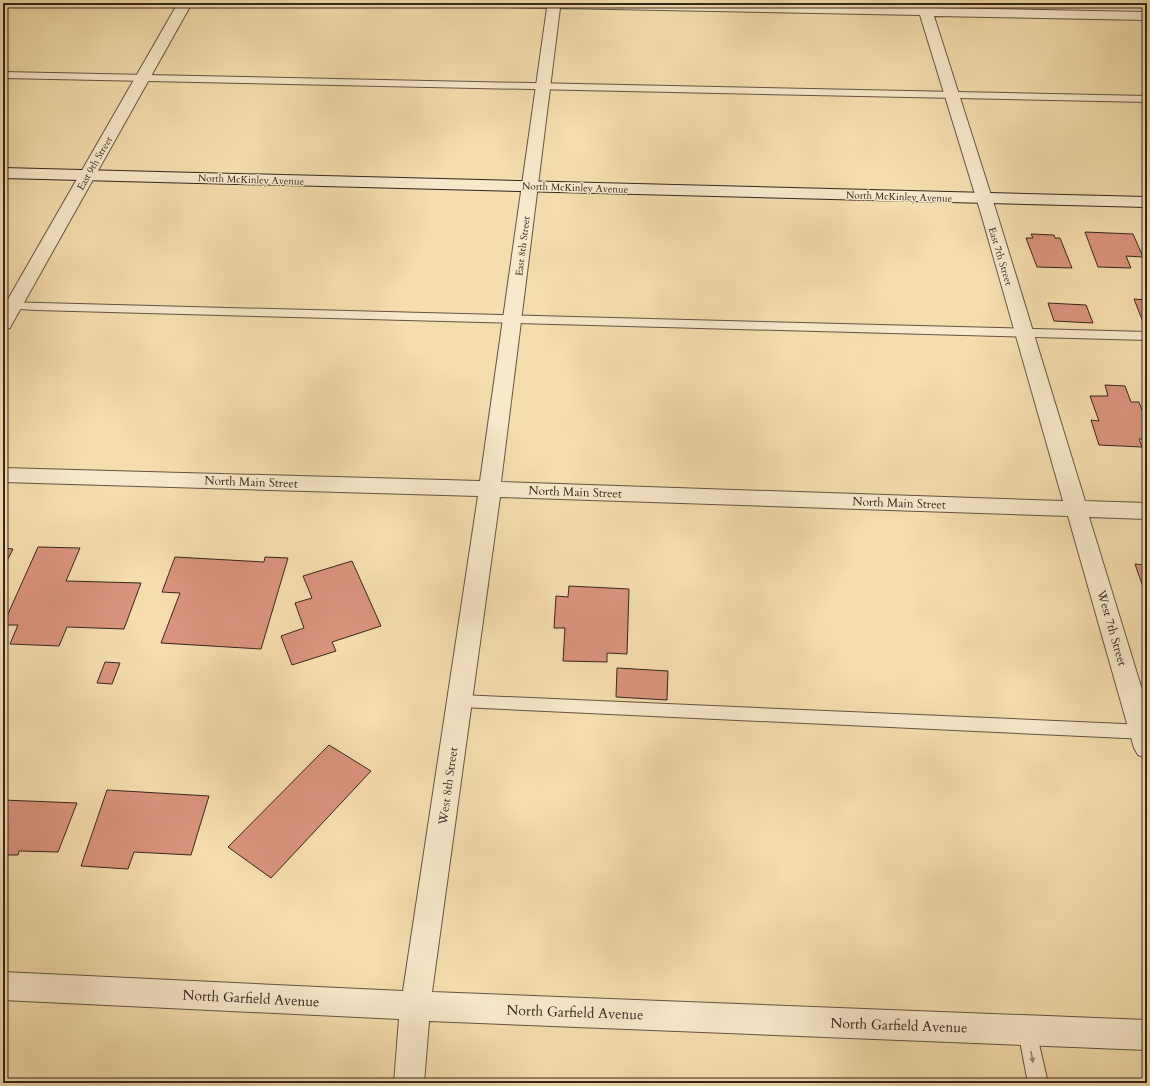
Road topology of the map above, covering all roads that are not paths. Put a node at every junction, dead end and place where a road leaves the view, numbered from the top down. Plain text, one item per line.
1 (185, 3) edge
2 (507, 3) edge
3 (554, 4) edge
4 (925, 7) edge
5 (1147, 16) edge
6 (3, 75) edge
7 (142, 78) junction
8 (543, 87) junction
9 (952, 95) junction
10 (1147, 99) edge
11 (3, 172) edge
12 (87, 175) junction
13 (530, 186) junction
14 (984, 198) junction
15 (1147, 202) edge
16 (8, 305) edge
17 (513, 318) junction
18 (3, 324) edge
19 (1024, 333) junction
20 (1147, 336) edge
21 (3, 475) edge
22 (490, 489) junction
23 (1077, 509) junction
24 (1147, 512) edge
25 (460, 701) junction
26 (1145, 738) edge
27 (3, 986) edge
28 (416, 1006) junction
29 (1027, 1030) junction
30 (1146, 1040) edge
31 (409, 1083) edge
32 (1038, 1083) edge

1 - 7 street, East 9th Street
2 - 3 street
3 - 4 street
3 - 8 street, East 8th Street
4 - 5 street
4 - 9 street, East 7th Street
6 - 7 lane
7 - 8 lane
7 - 12 street, East 9th Street
8 - 9 lane
8 - 13 street, East 8th Street
9 - 10 lane
9 - 14 street, East 7th Street
11 - 12 street, North McKinley Avenue
12 - 13 street, North McKinley Avenue
12 - 16 street, East 9th Street
13 - 14 street, North McKinley Avenue
13 - 17 street, East 8th Street
14 - 15 street, North McKinley Avenue
14 - 19 street, East 7th Street
16 - 17 lane
16 - 18 street, East 9th Street
17 - 19 lane
17 - 22 street, East 8th Street
19 - 20 lane
19 - 23 street, East 7th Street
21 - 22 street, North Main Street
22 - 23 street, North Main Street
22 - 25 street, West 8th Street
23 - 24 street, North Main Street
23 - 26 street, West 7th Street
25 - 26 lane
25 - 28 street, West 8th Street
27 - 28 street, North Garfield Avenue
28 - 29 street, North Garfield Avenue
28 - 31 street, West 8th Street
29 - 30 street, North Garfield Avenue
29 -> 32 lane

